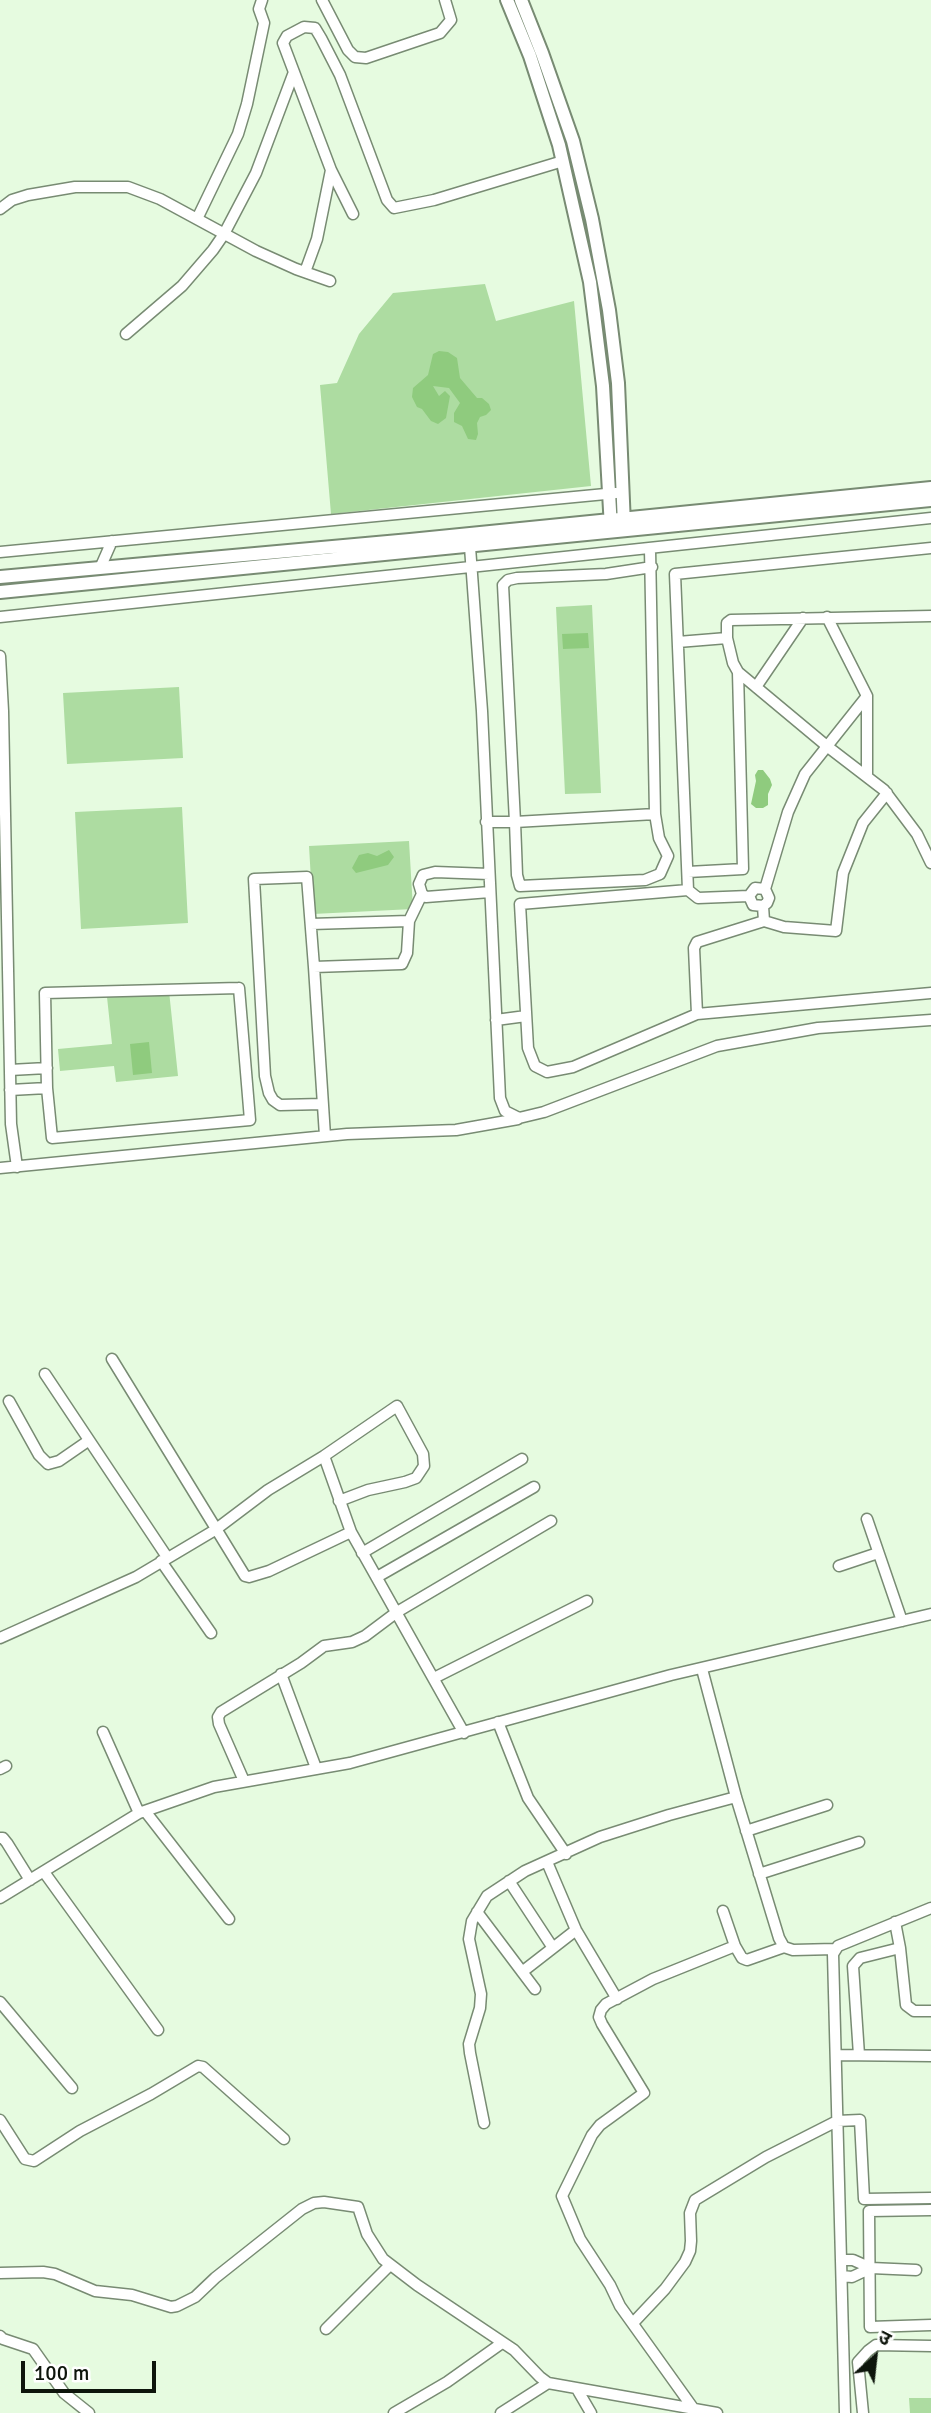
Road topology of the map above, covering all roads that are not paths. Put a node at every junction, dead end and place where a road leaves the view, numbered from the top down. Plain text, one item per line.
1 (262, 0) edge
2 (322, 0) edge
3 (445, 0) edge
4 (507, 0) edge
5 (521, 0) edge
6 (294, 72) junction
7 (562, 161) junction
8 (331, 170) junction
9 (0, 209) edge
10 (353, 214) dead end
11 (197, 219) junction
12 (224, 234) junction
13 (305, 272) junction
14 (330, 281) dead end
15 (126, 334) dead end
16 (931, 488) edge
17 (623, 492) junction
18 (609, 494) junction
19 (931, 500) edge
20 (931, 518) edge
21 (617, 526) junction
22 (110, 546) junction
23 (470, 547) junction
24 (931, 548) edge
25 (650, 549) junction
26 (0, 552) edge
27 (584, 556) junction
28 (101, 566) junction
29 (472, 567) junction
30 (652, 568) junction
31 (586, 574) junction
32 (0, 577) edge
33 (0, 592) edge
34 (931, 615) edge
35 (0, 617) edge
36 (827, 617) junction
37 (803, 618) junction
38 (727, 638) junction
39 (678, 642) junction
40 (0, 656) edge
41 (738, 671) junction
42 (756, 687) junction
43 (867, 696) junction
44 (828, 747) junction
45 (867, 776) junction
46 (887, 793) junction
47 (655, 814) junction
48 (486, 822) junction
49 (515, 822) junction
50 (930, 858) edge
51 (688, 872) junction
52 (489, 874) junction
53 (765, 889) junction
54 (688, 890) junction
55 (490, 892) junction
56 (422, 894) junction
57 (749, 896) junction
58 (763, 906) junction
59 (764, 920) junction
60 (409, 921) junction
61 (311, 924) junction
62 (314, 967) junction
63 (931, 993) edge
64 (697, 1014) junction
65 (526, 1016) junction
66 (496, 1020) junction
67 (931, 1020) edge
68 (47, 1068) junction
69 (10, 1070) junction
70 (47, 1088) junction
71 (10, 1090) junction
72 (322, 1104) junction
73 (519, 1118) junction
74 (325, 1136) junction
75 (17, 1167) junction
76 (0, 1168) edge
77 (112, 1360) dead end
78 (45, 1374) dead end
79 (9, 1401) dead end
80 (88, 1441) junction
81 (324, 1456) junction
82 (522, 1459) dead end
83 (534, 1487) dead end
84 (339, 1501) junction
85 (866, 1519) dead end
86 (551, 1521) dead end
87 (215, 1530) junction
88 (351, 1532) junction
89 (362, 1553) junction
90 (878, 1553) junction
91 (164, 1559) junction
92 (839, 1566) dead end
93 (377, 1577) junction
94 (587, 1601) dead end
95 (397, 1612) junction
96 (931, 1614) edge
97 (902, 1621) junction
98 (211, 1633) dead end
99 (0, 1638) edge
100 (702, 1669) junction
101 (281, 1674) junction
102 (434, 1678) junction
103 (498, 1722) junction
104 (103, 1732) dead end
105 (464, 1733) junction
106 (316, 1768) junction
107 (244, 1781) junction
108 (736, 1797) junction
109 (827, 1805) dead end
110 (142, 1812) junction
111 (746, 1830) junction
112 (0, 1838) edge
113 (859, 1842) dead end
114 (566, 1854) junction
115 (547, 1862) junction
116 (44, 1872) junction
117 (759, 1874) junction
118 (30, 1880) junction
119 (509, 1881) junction
120 (0, 1898) edge
121 (931, 1908) edge
122 (723, 1911) dead end
123 (477, 1912) junction
124 (229, 1919) dead end
125 (895, 1922) junction
126 (576, 1930) junction
127 (735, 1946) junction
128 (784, 1947) junction
129 (553, 1948) junction
130 (900, 1948) junction
131 (835, 1950) junction
132 (522, 1972) junction
133 (536, 1989) dead end
134 (617, 1999) junction
135 (0, 2002) edge
136 (931, 2011) edge
137 (158, 2030) dead end
138 (859, 2054) junction
139 (836, 2056) junction
140 (931, 2056) edge
141 (72, 2088) dead end
142 (0, 2120) edge
143 (837, 2121) junction
144 (484, 2123) dead end
145 (284, 2138) dead end
146 (931, 2198) edge
147 (931, 2210) edge
148 (841, 2260) junction
149 (390, 2265) junction
150 (870, 2268) junction
151 (916, 2270) dead end
152 (0, 2273) edge
153 (842, 2276) junction
154 (633, 2323) junction
155 (931, 2325) edge
156 (326, 2329) dead end
157 (0, 2336) edge
158 (502, 2343) junction
159 (931, 2346) edge
160 (548, 2383) junction
161 (577, 2389) junction
162 (693, 2408) junction
163 (89, 2413) edge
164 (394, 2413) edge
165 (501, 2413) edge
166 (591, 2413) edge
167 (717, 2413) edge
168 (845, 2413) edge
169 (863, 2413) edge

1 - 11 street
2 - 3 street
4 - 7 street
5 - 17 street
6 - 7 street
6 - 8 street
6 - 12 street
7 - 18 street
8 - 10 street
8 - 13 street
9 - 11 street
11 - 12 street
12 - 13 street
12 - 15 street
13 - 14 street
16 - 21 street
17 - 18 street
17 - 21 street
18 - 21 street
18 - 22 street
19 - 21 street
20 - 25 street
21 - 23 street
21 - 28 street
22 - 26 street
22 - 28 street
23 - 29 street
23 - 33 street
24 - 39 street
25 - 27 street
25 - 30 street
27 - 29 street
27 - 31 street
28 - 32 street
29 - 35 street
29 - 48 street
30 - 31 street
30 - 47 street
31 - 49 street
34 - 36 street
36 - 37 street
36 - 43 street
37 - 38 street
37 - 42 street
38 - 39 street
38 - 41 street
39 - 51 street
40 - 69 street
41 - 42 street
41 - 51 street
42 - 44 street
43 - 44 street
43 - 45 street
44 - 45 street
44 - 53 street
45 - 46 street
46 - 50 street
46 - 59 street
47 - 49 street
47 - 49 street
48 - 49 street
48 - 52 street
51 - 54 street
52 - 55 street
52 - 56 street
53 - 57 street
53 - 58 street
54 - 57 street
54 - 65 street
55 - 56 street
55 - 66 street
56 - 60 street
57 - 58 street
58 - 59 street
59 - 64 street
60 - 61 street
60 - 62 street
61 - 62 street
61 - 72 street
62 - 72 street
63 - 64 street
64 - 65 street
65 - 66 street
66 - 73 street
67 - 73 street
68 - 69 street
68 - 70 street
68 - 70 street
69 - 71 street
70 - 71 street
71 - 75 street
72 - 74 street
73 - 74 street
74 - 75 street
75 - 76 street
77 - 87 street
78 - 80 street
79 - 80 street
80 - 91 street
81 - 84 street
81 - 84 street
81 - 87 street
82 - 89 street
83 - 93 street
84 - 88 street
85 - 90 street
86 - 95 street
87 - 88 street
87 - 91 street
88 - 89 street
89 - 93 street
90 - 92 street
90 - 97 street
91 - 98 street
91 - 99 street
93 - 95 street
94 - 102 street
95 - 101 street
95 - 102 street
96 - 97 street
97 - 100 street
100 - 103 street
100 - 108 street
101 - 106 street
101 - 107 street
102 - 105 street
103 - 105 street
103 - 114 street
104 - 110 street
105 - 106 street
106 - 107 street
107 - 110 street
108 - 111 street
108 - 114 street
109 - 111 street
110 - 116 street
110 - 124 street
111 - 117 street
112 - 118 street
113 - 117 street
114 - 115 street
115 - 119 street
115 - 126 street
116 - 118 street
116 - 137 street
117 - 128 street
118 - 120 street
119 - 123 street
119 - 129 street
121 - 125 street
122 - 127 street
123 - 132 street
123 - 144 street
125 - 130 street
125 - 131 street
126 - 129 street
126 - 134 street
127 - 128 street
127 - 134 street
128 - 131 street
129 - 132 street
130 - 136 street
130 - 138 street
131 - 139 street
132 - 133 street
134 - 154 street
135 - 141 street
138 - 139 street
138 - 140 street
139 - 143 street
142 - 145 street
143 - 146 street
143 - 148 street
143 - 154 street
147 - 150 street
148 - 150 street
148 - 153 street
149 - 152 street
149 - 156 street
149 - 158 street
150 - 151 street
150 - 153 street
150 - 155 street
153 - 168 street
154 - 162 street
157 - 163 street
158 - 160 street
158 - 164 street
159 - 169 street
160 - 161 street
160 - 165 street
161 - 162 street
161 - 166 street
162 - 167 street

